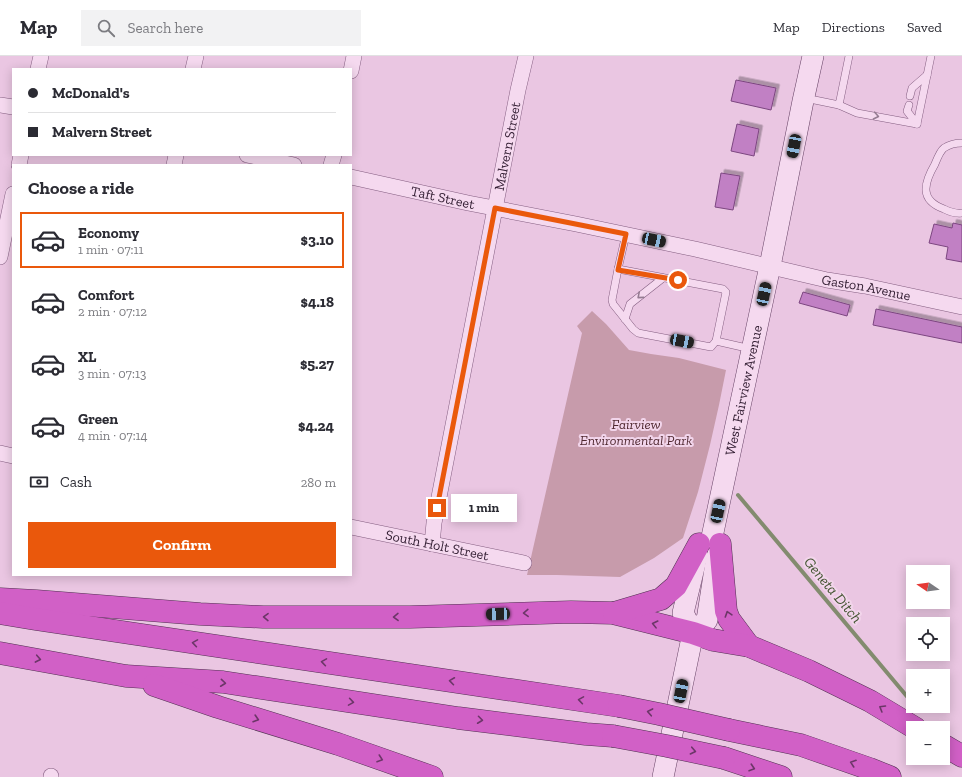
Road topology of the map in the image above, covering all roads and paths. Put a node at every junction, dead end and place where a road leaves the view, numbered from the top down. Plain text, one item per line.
1 (41, 56) edge
2 (196, 56) edge
3 (354, 56) edge
4 (526, 56) edge
5 (813, 56) edge
6 (850, 56) edge
7 (931, 56) edge
8 (38, 68) edge
9 (193, 68) edge
10 (352, 68) edge
11 (927, 75) junction
12 (910, 96) dead end
13 (804, 98) junction
14 (0, 105) edge
15 (839, 105) junction
16 (909, 105) dead end
17 (12, 107) edge
18 (917, 124) junction
19 (962, 143) edge
20 (252, 156) edge
21 (289, 164) edge
22 (352, 177) edge
23 (12, 199) edge
24 (495, 208) junction
25 (962, 213) edge
26 (626, 234) junction
27 (0, 257) edge
28 (770, 266) junction
29 (618, 270) junction
30 (663, 278) junction
31 (962, 307) edge
32 (625, 319) junction
33 (716, 341) junction
34 (752, 349) junction
35 (0, 453) edge
36 (12, 456) edge
37 (352, 527) edge
38 (710, 542) junction
39 (432, 544) junction
40 (524, 563) dead end
41 (0, 599) edge
42 (0, 612) edge
43 (613, 613) junction
44 (693, 633) junction
45 (749, 646) junction
46 (0, 653) edge
47 (126, 676) junction
48 (906, 722) edge
49 (950, 749) edge
50 (962, 756) edge
51 (432, 777) edge
52 (663, 777) edge
53 (781, 777) edge
54 (890, 777) edge

1 - 8 street
2 - 9 street
3 - 10 street
4 - 24 street, Malvern Street
5 - 13 main road, West Fairview Avenue
6 - 15 lane
7 - 11 lane
11 - 12 lane
11 - 18 lane
13 - 15 lane
13 - 28 main road, West Fairview Avenue
14 - 17 street
15 -> 18 lane
16 - 18 lane
19 - 25 lane
20 - 21 street
22 - 24 street, Taft Street
23 - 27 street
24 - 26 street, Taft Street
24 - 39 street, Malvern Street
26 - 28 street, Taft Street
26 - 29 lane
28 - 31 street, Gaston Avenue
28 - 34 main road, West Fairview Avenue
29 - 30 lane
29 - 32 lane
30 -> 32 lane
30 - 33 lane
32 - 33 lane
33 - 34 lane
34 - 38 main road, West Fairview Avenue
35 - 36 street
37 - 39 street, South Holt Street
38 - 43 highway
38 - 44 main road, West Fairview Avenue
45 -> 38 highway
39 - 40 street, South Holt Street
43 -> 41 highway
54 -> 42 highway, bridge
44 -> 43 highway
44 - 45 highway
44 - 52 main road
48 -> 45 highway
46 -> 47 highway
47 -> 51 highway
47 -> 53 highway, bridge
49 - 50 highway

